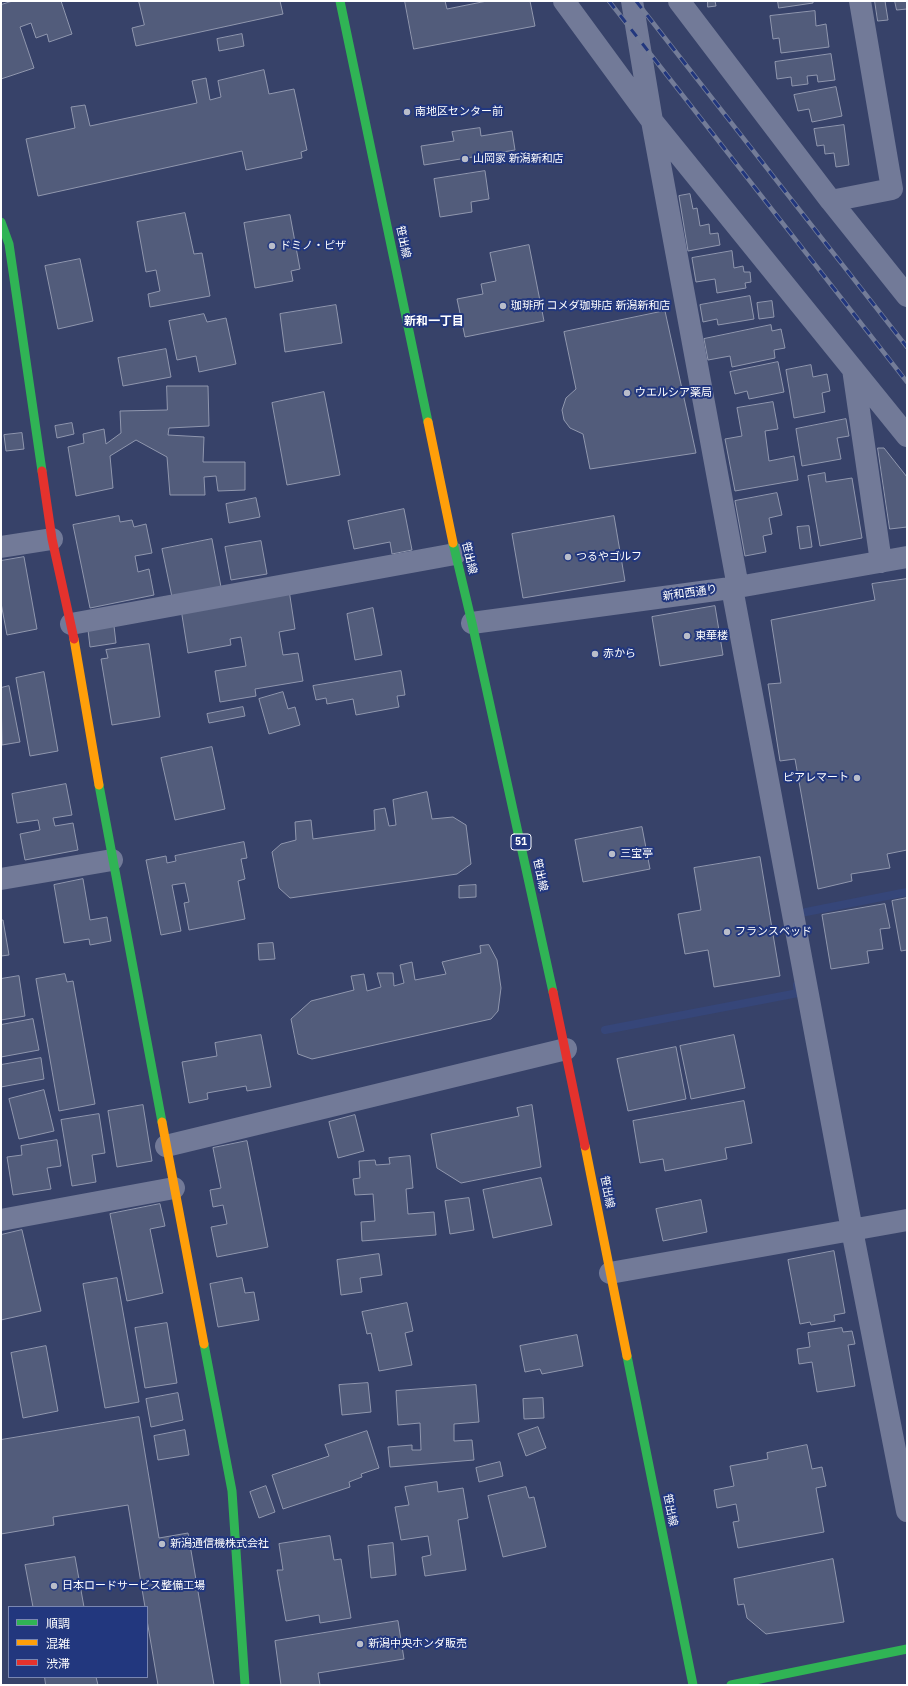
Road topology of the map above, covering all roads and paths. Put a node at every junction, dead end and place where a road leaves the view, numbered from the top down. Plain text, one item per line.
1 (340, 1) edge
2 (564, 1) edge
3 (632, 1) edge
4 (679, 1) edge
5 (860, 1) edge
6 (652, 121) junction
7 (832, 201) junction
8 (1, 222) edge
9 (907, 296) edge
10 (852, 368) junction
11 (907, 436) edge
12 (52, 538) junction
13 (1, 547) edge
14 (455, 554) junction
15 (907, 557) edge
16 (881, 562) junction
17 (735, 588) junction
18 (472, 623) junction
19 (71, 624) junction
20 (112, 860) junction
21 (1, 879) edge
22 (566, 1049) junction
23 (166, 1146) junction
24 (174, 1188) junction
25 (1, 1217) edge
26 (907, 1220) edge
27 (852, 1230) junction
28 (610, 1273) junction
29 (907, 1511) edge
30 (907, 1649) edge
31 (245, 1685) edge
32 (693, 1685) edge
33 (732, 1685) edge

1 - 14 main road, 笹出線 / 51
2 - 6 street
3 - 6 street
4 - 7 street
5 - 7 street
6 - 10 street
6 - 17 street
7 - 9 street
8 - 12 main road
10 - 11 street
10 - 16 street
12 - 13 street
12 - 19 main road
14 - 18 main road, 笹出線 / 51
14 - 19 street
15 - 16 street, 新和西通り
16 - 17 street, 新和西通り
17 - 18 street, 新和西通り
17 - 27 street
18 - 22 main road, 笹出線 / 51
19 - 20 main road
20 - 21 street
20 - 23 main road
22 - 23 street
22 - 28 main road, 笹出線 / 51
23 - 24 main road
24 - 25 street
24 - 31 main road
26 - 27 street
27 - 28 street
27 - 29 street
28 - 32 main road, 笹出線 / 51
30 - 33 main road

